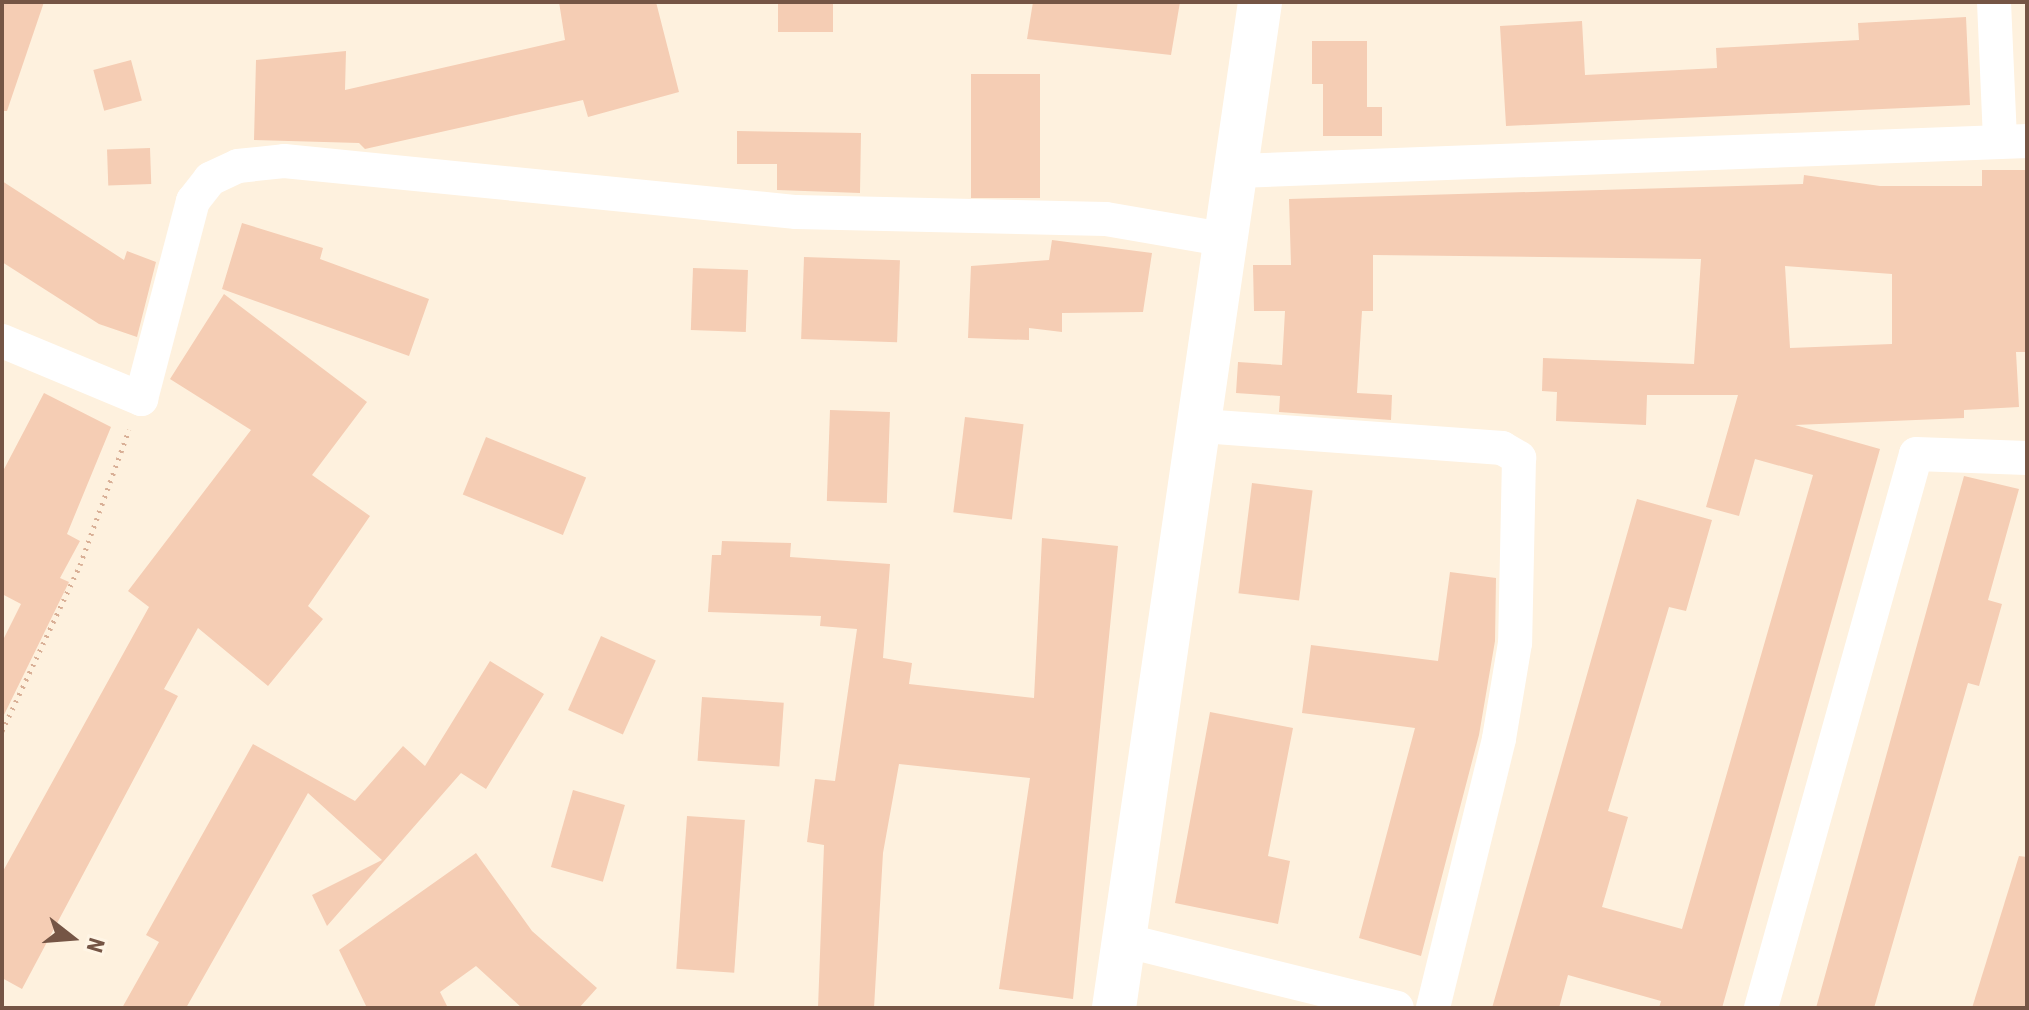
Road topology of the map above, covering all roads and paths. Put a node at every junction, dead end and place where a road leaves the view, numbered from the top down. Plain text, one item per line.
1 (1260, 2) edge
2 (1994, 2) edge
3 (2014, 142) edge
4 (1238, 171) junction
5 (1228, 240) junction
6 (2, 341) edge
7 (141, 399) junction
8 (1202, 426) junction
9 (2027, 458) edge
10 (2, 731) edge
11 (1123, 940) junction
12 (1114, 1008) edge
13 (1397, 1008) edge
14 (1433, 1008) edge
15 (1761, 1008) edge

1 - 4 main road
2 - 3 street
3 - 4 street
4 - 5 main road
5 - 7 street
5 - 8 main road
6 - 7 street
7 - 10 path
8 - 11 main road
8 - 14 street
9 - 15 street
11 - 12 main road
11 - 13 street

